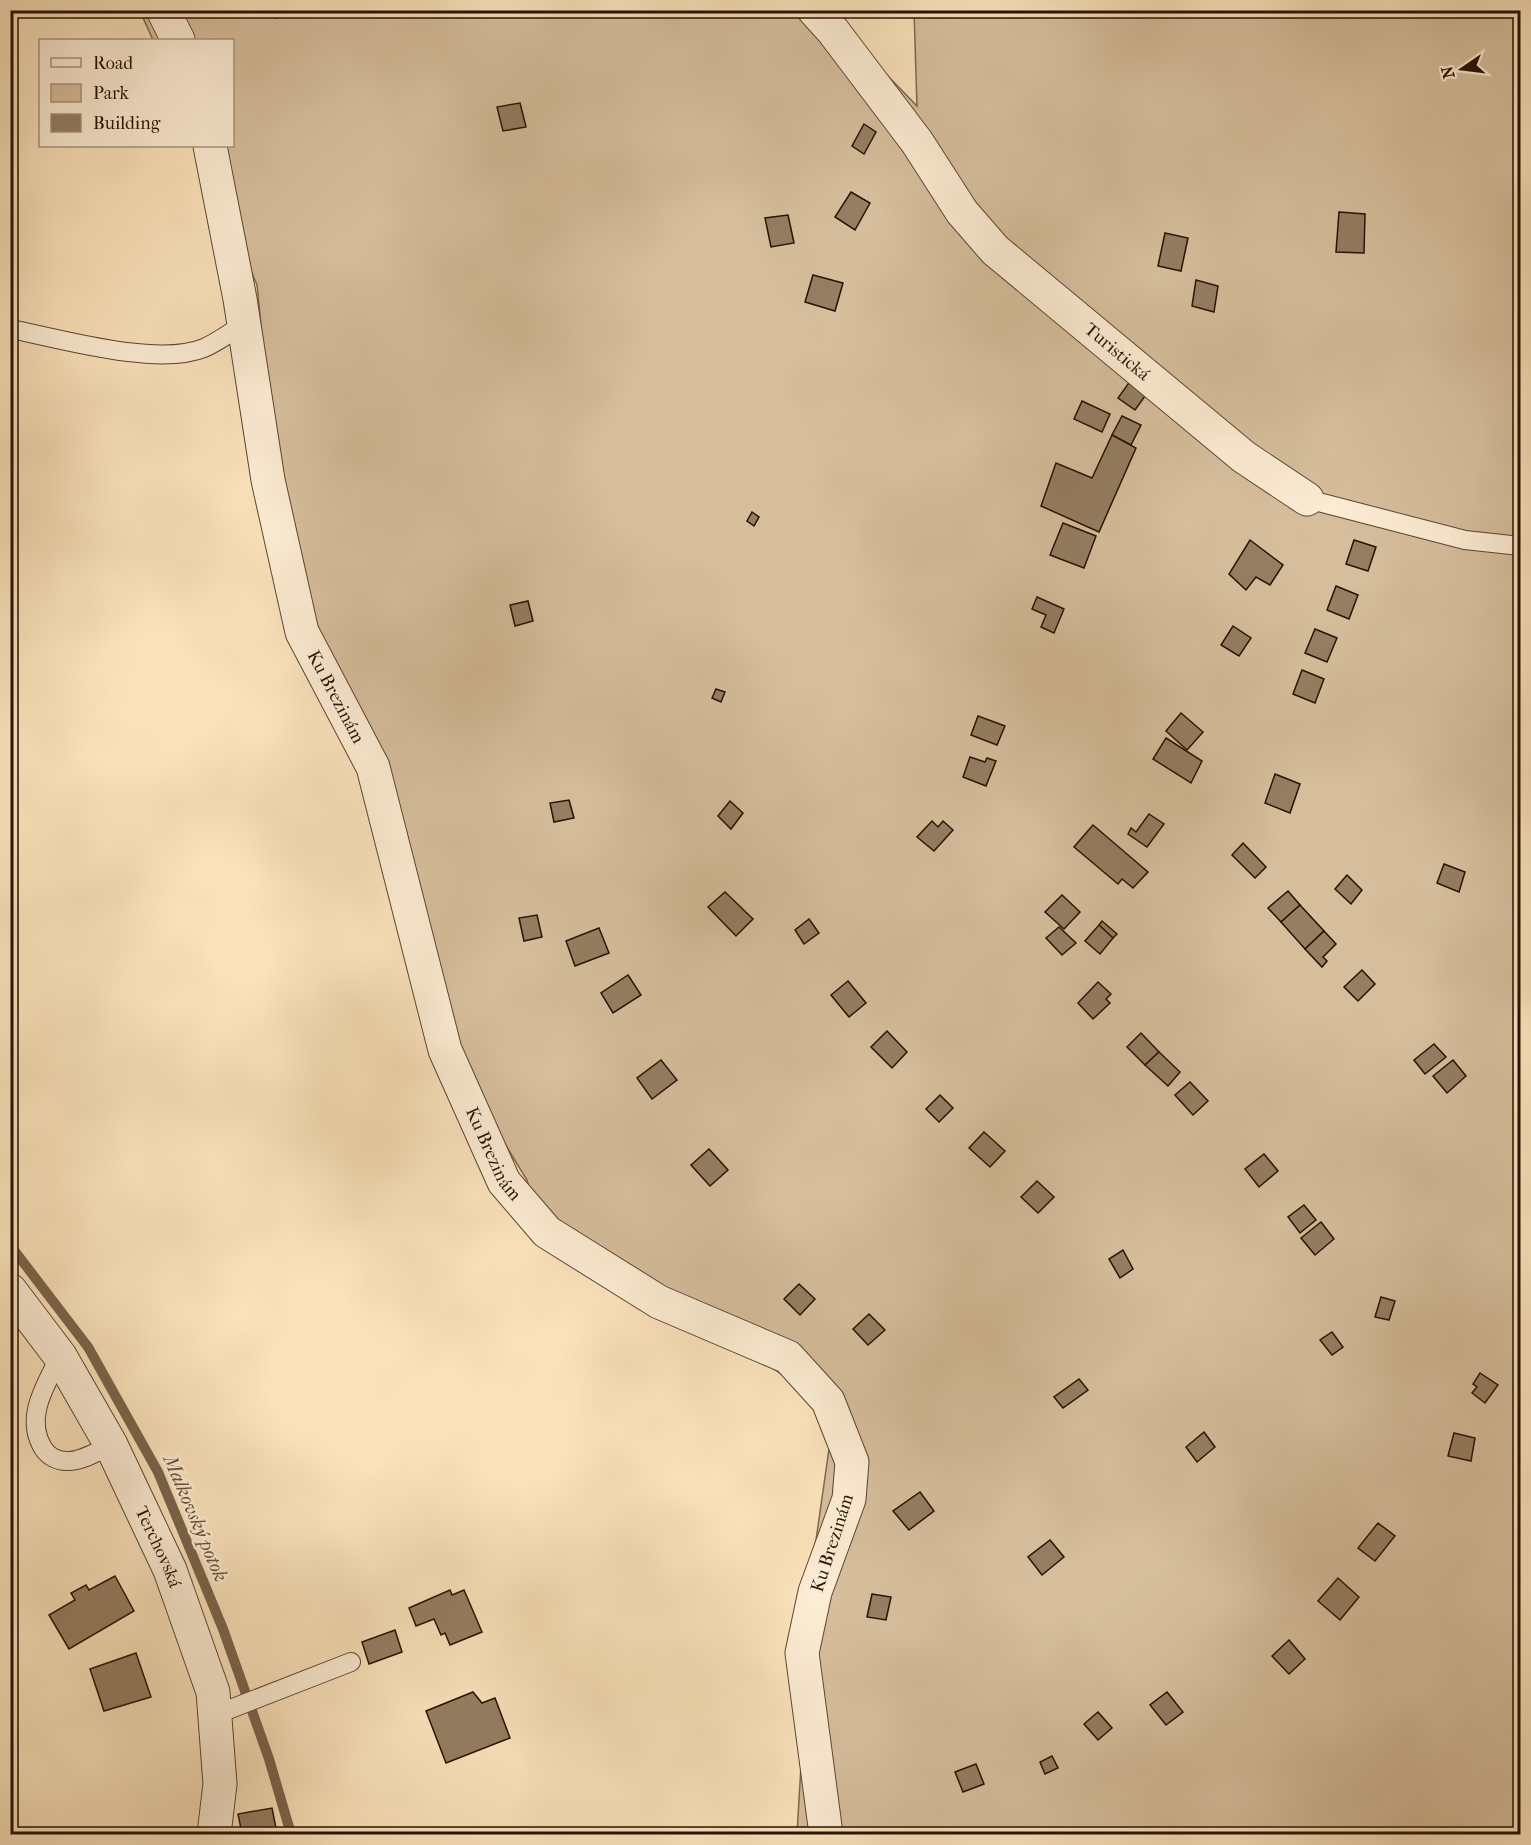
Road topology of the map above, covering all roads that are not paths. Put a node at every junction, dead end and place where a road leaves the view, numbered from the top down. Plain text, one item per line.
1 (163, 10) edge
2 (814, 10) edge
3 (178, 39) edge
4 (210, 147) edge
5 (244, 324) junction
6 (11, 329) edge
7 (1307, 499) joint
8 (1521, 546) edge
9 (10, 1290) edge
10 (60, 1356) junction
11 (111, 1445) junction
12 (351, 1662) dead end
13 (220, 1713) junction
14 (214, 1834) edge
15 (826, 1834) edge

1 - 3 street
2 - 7 street, Turistická
4 - 5 street, Ku Brezinám
5 - 6 lane
5 - 15 street, Ku Brezinám
7 - 8 lane, Turistická
9 - 10 street, Terchovská
10 - 11 street, Terchovská
10 - 11 lane
11 - 13 street, Terchovská
12 - 13 lane
13 - 14 street, Terchovská

